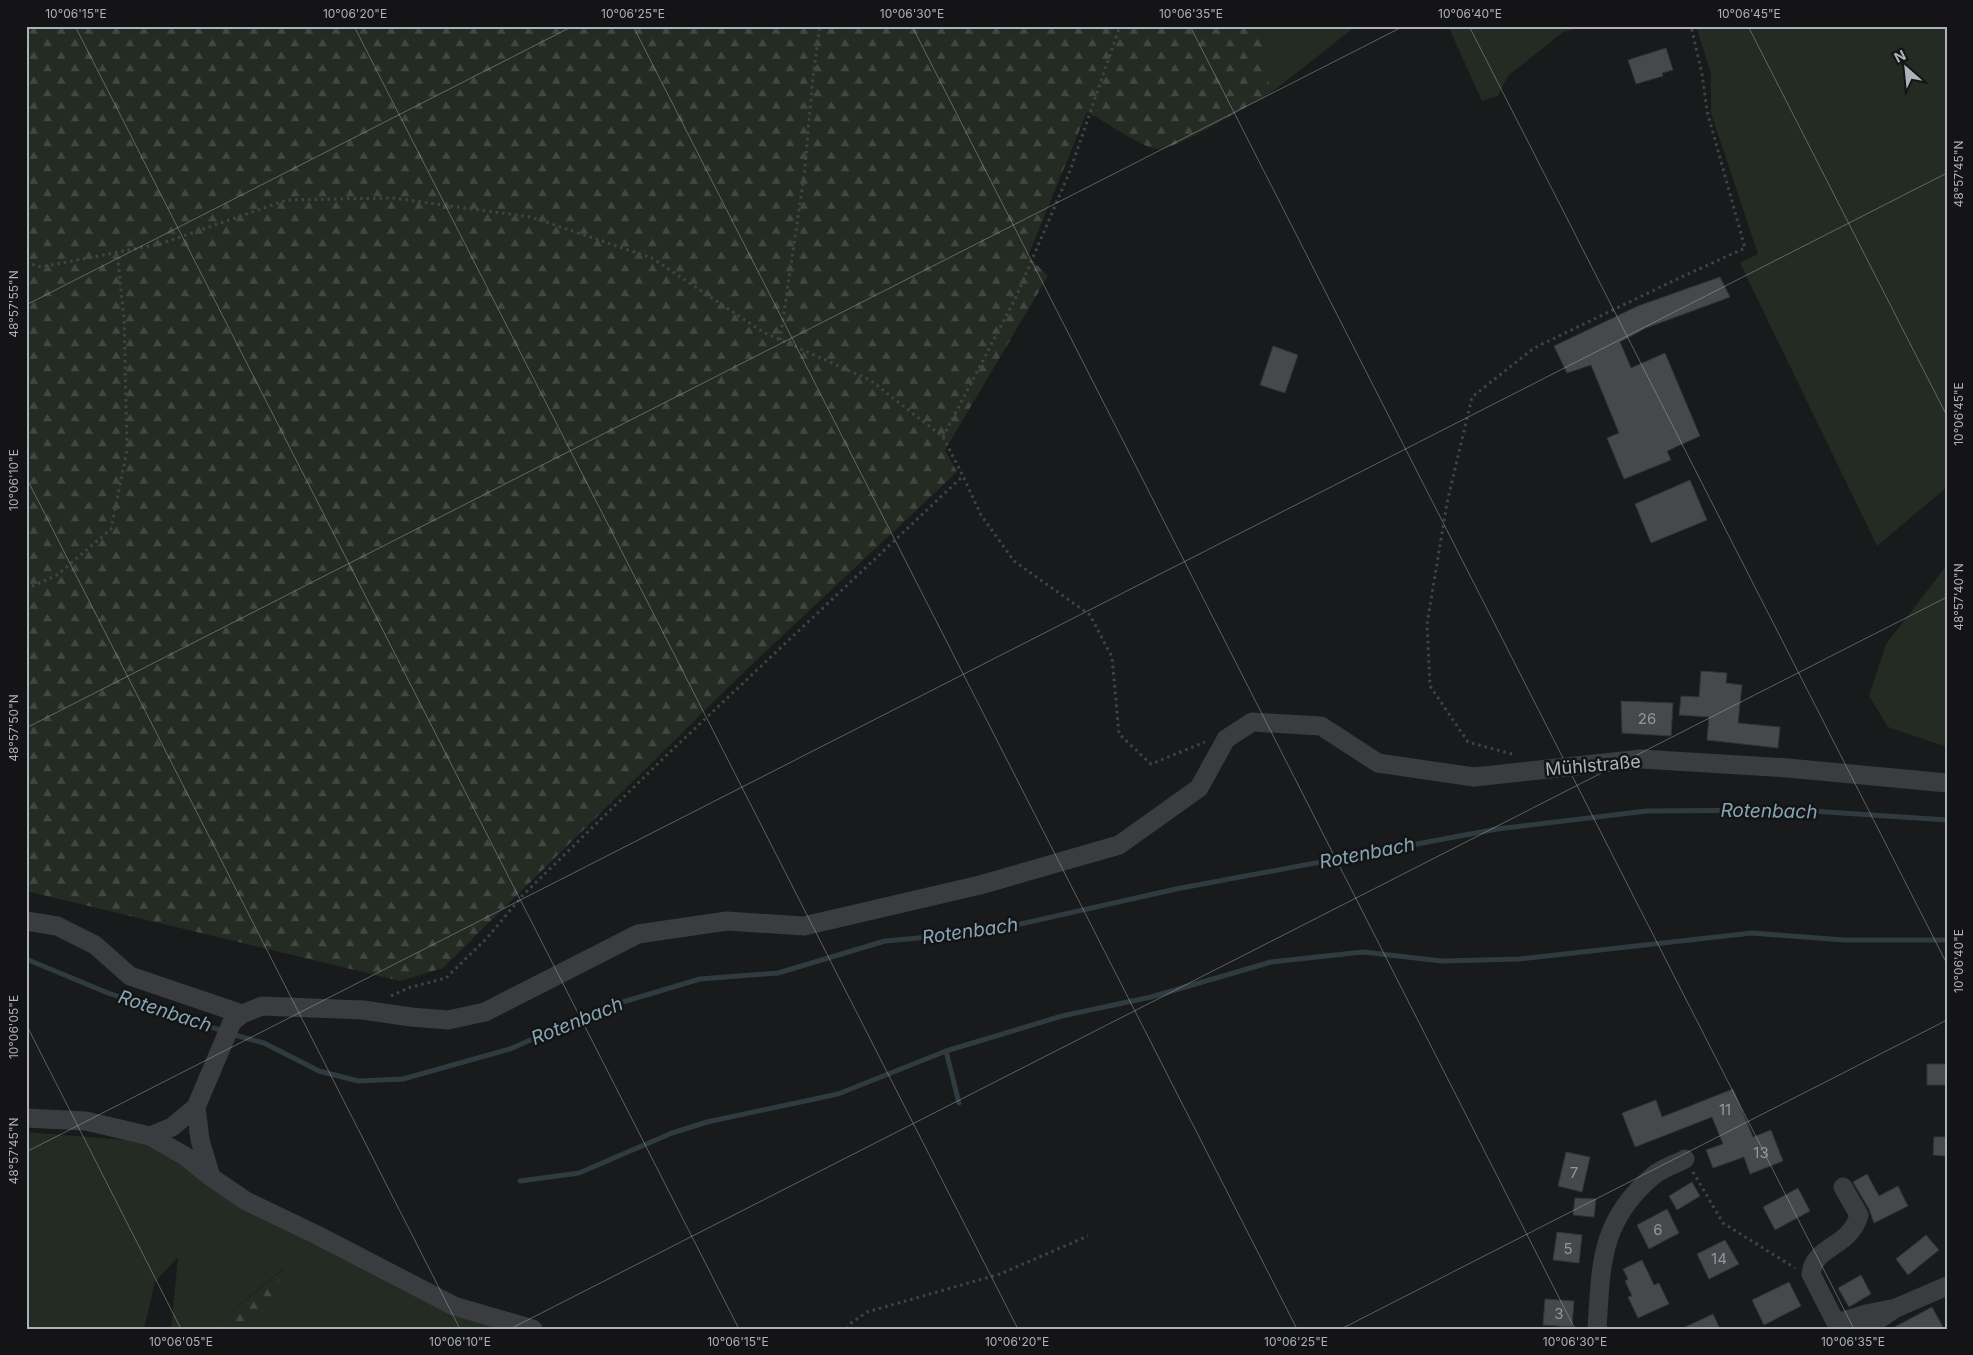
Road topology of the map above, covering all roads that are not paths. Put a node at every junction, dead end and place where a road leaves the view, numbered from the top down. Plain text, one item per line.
1 (1947, 782) edge
2 (26, 921) edge
3 (237, 1018) junction
4 (196, 1107) junction
5 (26, 1118) edge
6 (150, 1136) junction
7 (1685, 1159) road end
8 (211, 1177) junction
9 (1842, 1187) dead end
10 (1947, 1286) edge
11 (1896, 1308) junction
12 (533, 1329) edge
13 (1597, 1329) edge
14 (1865, 1329) edge
15 (1879, 1329) edge

1 - 3 street, Mühlstraße
2 - 3 street
3 - 4 street
4 - 6 street
4 - 8 street
5 - 6 street
6 - 8 street
7 - 13 street
8 - 12 street
9 - 11 street
10 - 11 street
11 - 14 street
11 - 15 street

